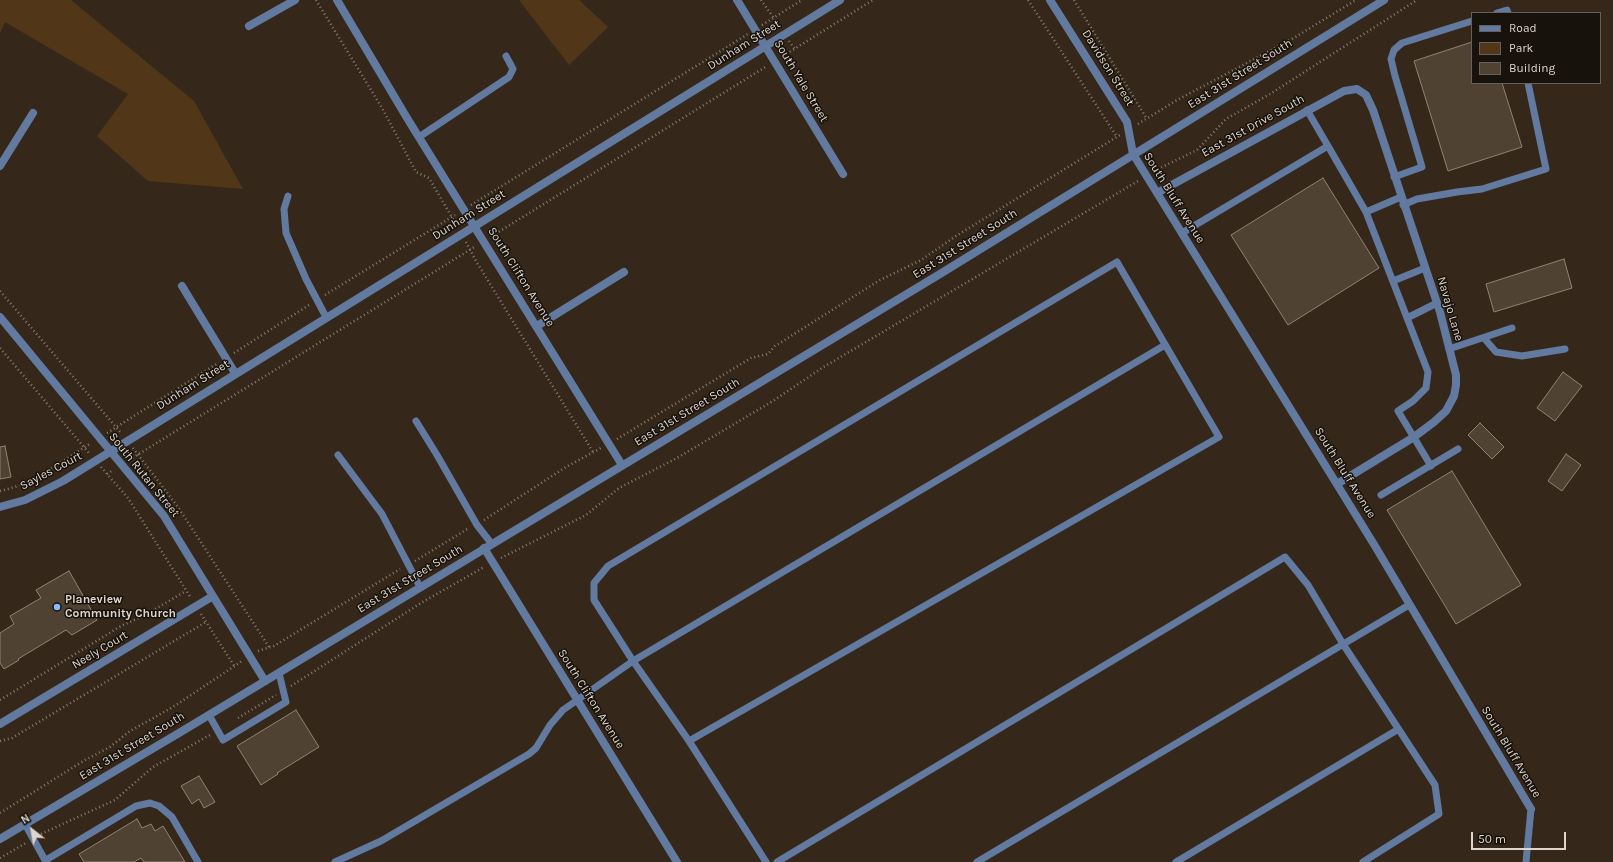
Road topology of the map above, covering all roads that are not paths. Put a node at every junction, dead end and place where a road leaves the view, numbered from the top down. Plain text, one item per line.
1 (294, 0) edge
2 (337, 0) edge
3 (737, 0) edge
4 (840, 0) edge
5 (1050, 0) edge
6 (1384, 0) edge
7 (1471, 21) edge
8 (249, 26) dead end
9 (765, 46) junction
10 (506, 56) dead end
11 (1528, 84) edge
12 (1362, 92) joint
13 (1307, 110) junction
14 (33, 113) dead end
15 (419, 136) junction
16 (1328, 146) junction
17 (1133, 154) junction
18 (0, 166) edge
19 (843, 174) dead end
20 (1394, 177) junction
21 (1157, 193) junction
22 (288, 196) dead end
23 (1402, 201) junction
24 (1366, 212) junction
25 (475, 225) junction
26 (1182, 233) junction
27 (1425, 268) junction
28 (624, 272) dead end
29 (1392, 281) junction
30 (182, 286) dead end
31 (1437, 303) junction
32 (0, 317) edge
33 (326, 317) junction
34 (1407, 318) junction
35 (537, 326) junction
36 (1512, 328) dead end
37 (1484, 338) junction
38 (1165, 345) junction
39 (1449, 349) junction
40 (1565, 349) dead end
41 (235, 373) junction
42 (416, 421) dead end
43 (1414, 437) junction
44 (1458, 449) dead end
45 (110, 451) junction
46 (338, 455) dead end
47 (622, 465) junction
48 (1430, 466) junction
49 (1337, 484) junction
50 (1381, 496) dead end
51 (0, 507) edge
52 (488, 546) junction
53 (420, 587) junction
54 (213, 596) junction
55 (1410, 605) junction
56 (1343, 644) junction
57 (633, 661) junction
58 (279, 673) junction
59 (265, 681) junction
60 (578, 700) junction
61 (209, 715) junction
62 (0, 724) edge
63 (1397, 730) junction
64 (689, 741) junction
65 (1530, 809) joint
66 (25, 824) junction
67 (0, 839) edge
68 (46, 861) edge
69 (198, 862) edge
70 (335, 862) edge
71 (677, 862) edge
72 (766, 862) edge
73 (778, 862) edge
74 (977, 862) edge
75 (1176, 862) edge
76 (1363, 862) edge
77 (1526, 862) edge

1 - 8 street
2 - 15 street, South Clifton Avenue
3 - 9 street, South Yale Street
4 - 9 street, Dunham Street
5 - 17 street, Davidson Street
6 - 17 street, East 31st Street South
7 - 20 lane
9 - 19 street, South Yale Street
9 - 25 street, Dunham Street
10 - 15 lane
11 - 23 lane
12 - 13 street, East 31st Drive South
12 - 20 street, Navajo Lane
13 - 16 lane
13 - 21 street, East 31st Drive South
14 - 18 street
15 - 25 street, South Clifton Avenue
16 - 24 lane
16 - 26 lane
17 - 21 street, South Bluff Avenue
17 - 47 street, East 31st Street South
20 - 23 street, Navajo Lane
21 - 26 street, South Bluff Avenue
22 - 33 lane
23 - 24 lane
23 - 27 street, Navajo Lane
24 - 29 lane
25 - 33 street, Dunham Street
25 - 35 street, South Clifton Avenue
26 - 49 street, South Bluff Avenue
27 - 29 lane
27 - 31 street, Navajo Lane
28 - 35 street
29 - 34 lane
30 - 41 street
31 - 34 lane
31 - 39 street, Navajo Lane
32 - 45 street, South Rutan Street
33 - 41 street, Dunham Street
34 - 43 lane
35 - 47 street, South Clifton Avenue
36 - 37 lane
37 - 39 lane
37 - 40 lane
38 - 57 lane
38 - 57 lane
38 - 64 lane
39 - 43 street, Navajo Lane
41 - 45 street, Dunham Street
42 - 52 lane
43 - 48 lane
43 - 49 street, Navajo Lane
44 - 48 lane
45 - 51 street, Sayles Court
45 - 54 street, South Rutan Street
46 - 53 lane
47 - 52 street, East 31st Street South
48 - 50 lane
49 - 55 street, South Bluff Avenue
52 - 53 street, East 31st Street South
52 - 60 street, South Clifton Avenue
53 - 58 street, East 31st Street South
54 - 59 street, South Rutan Street
54 - 62 street, Neely Court
55 - 56 lane
55 - 65 street, South Bluff Avenue
56 - 63 lane
56 - 73 lane
56 - 74 lane
57 - 60 lane
57 - 64 lane
58 - 59 street, East 31st Street South
58 - 61 lane
59 - 61 street, East 31st Street South
60 - 70 lane
60 - 71 street, South Clifton Avenue
61 - 66 street, East 31st Street South
63 - 75 lane
63 - 76 lane
64 - 72 lane
65 - 77 lane
66 - 67 street, East 31st Street South
66 - 68 lane
68 - 69 lane

